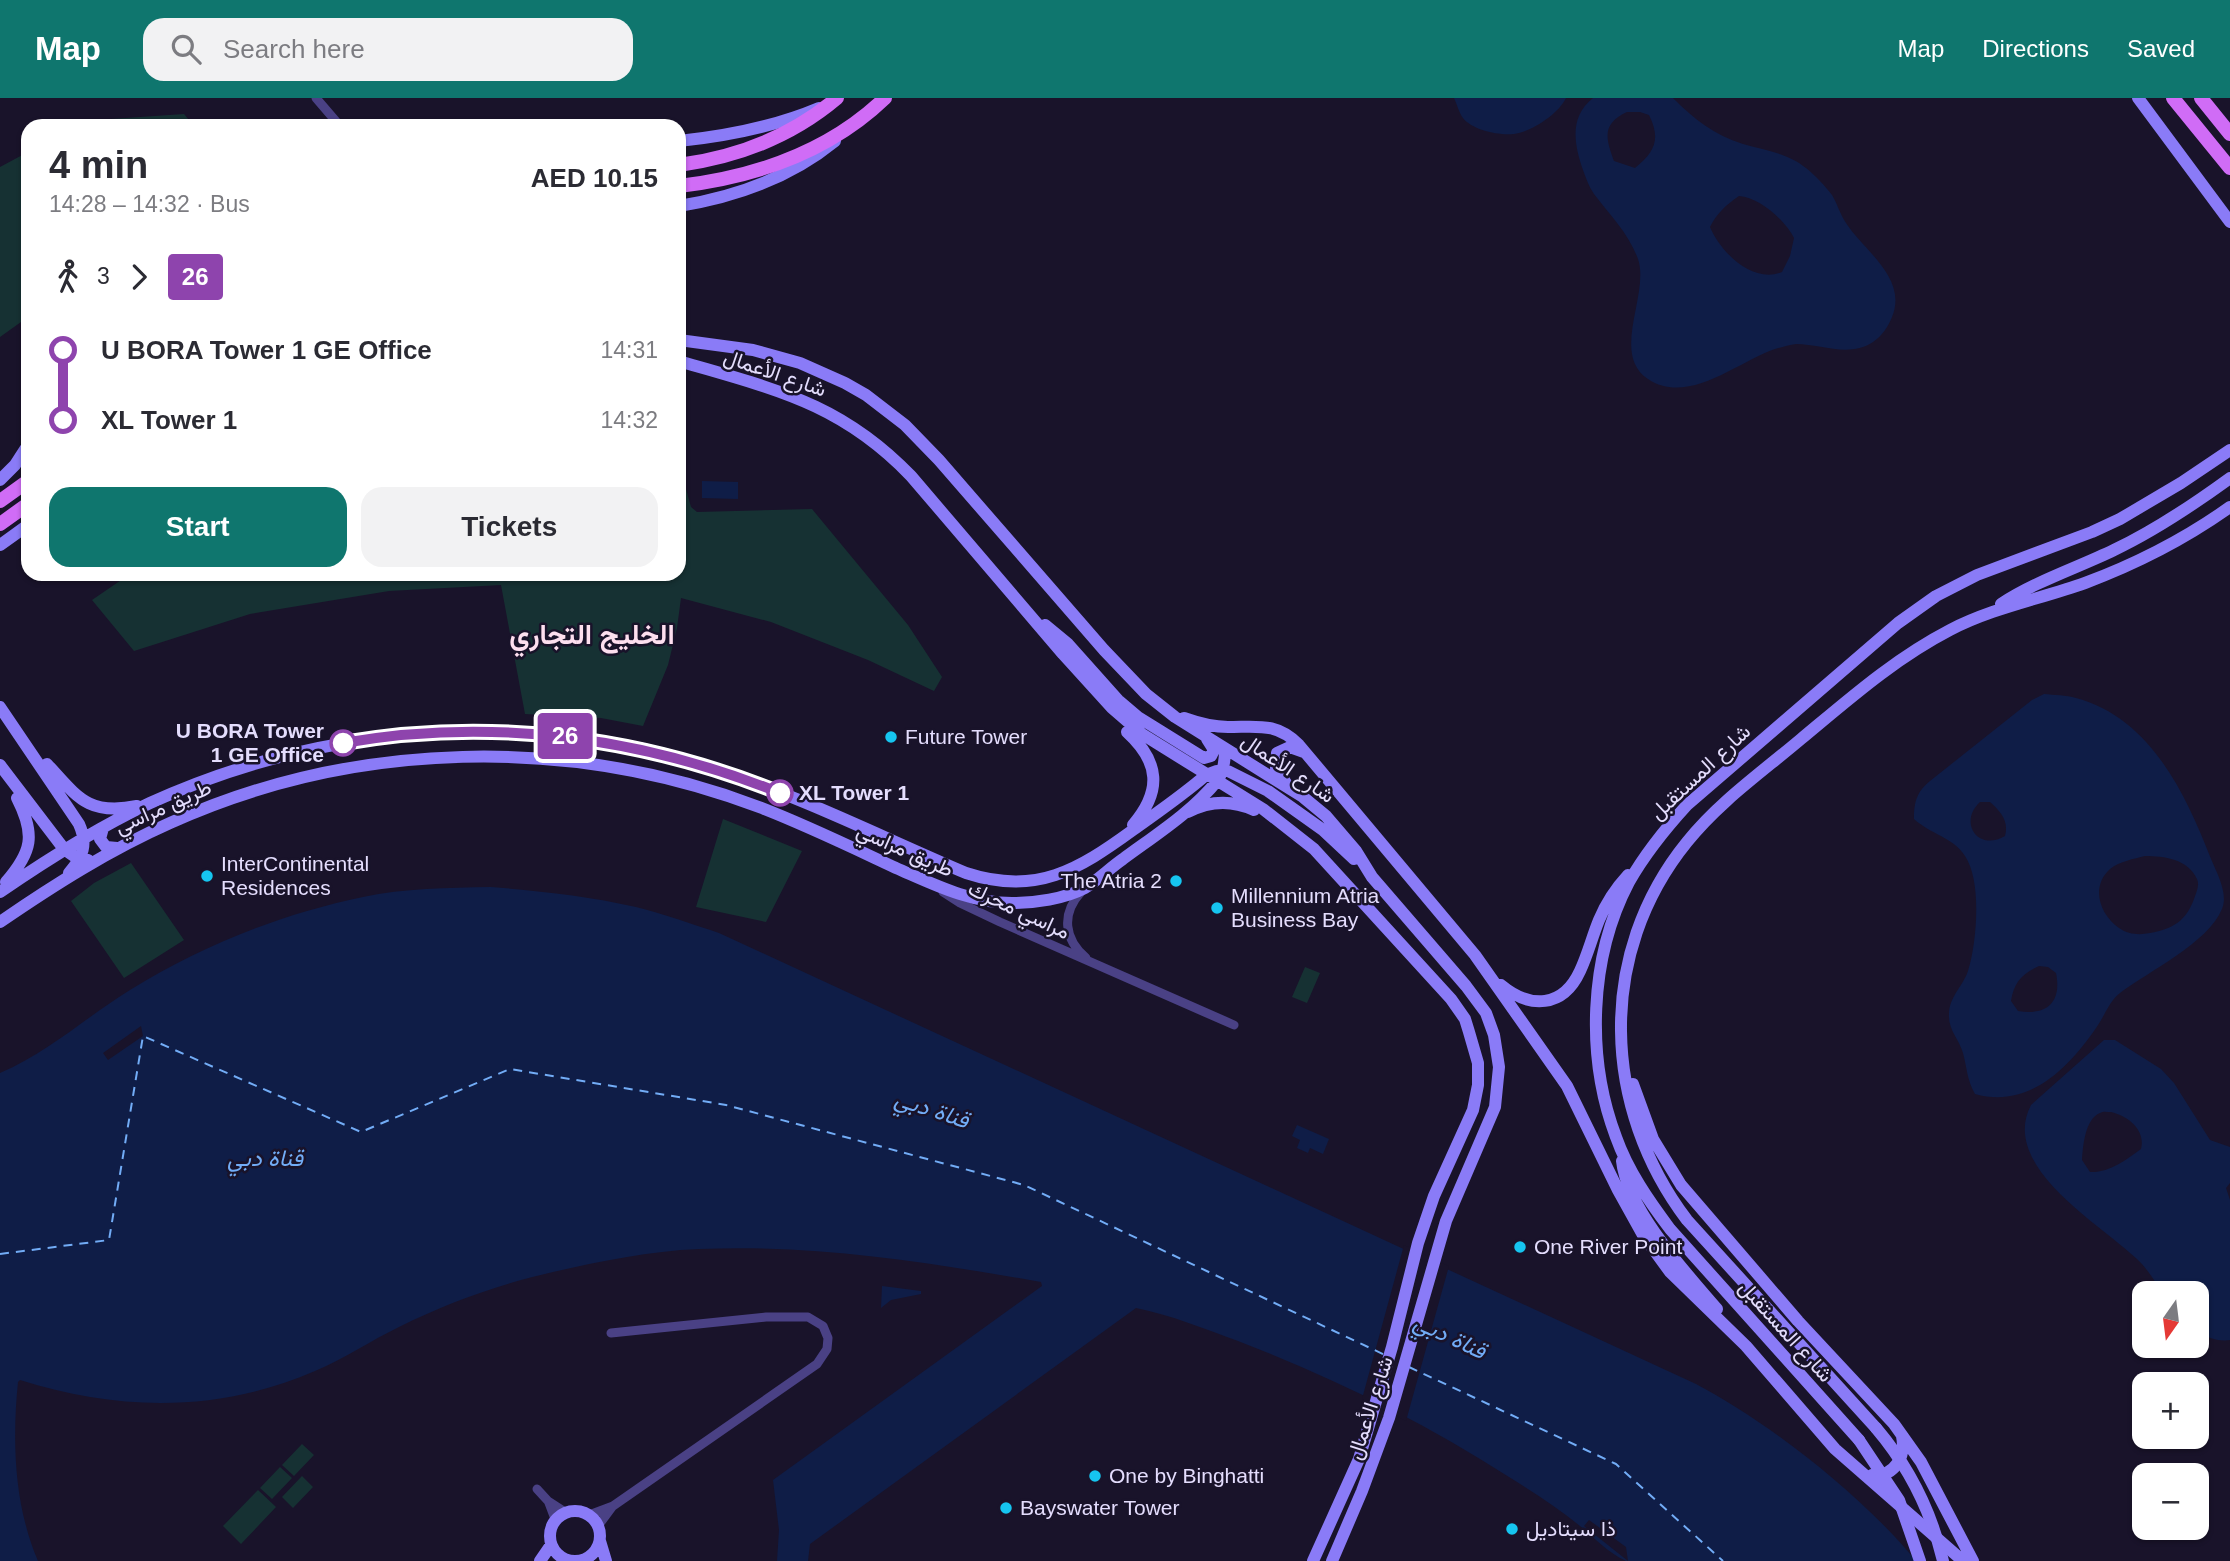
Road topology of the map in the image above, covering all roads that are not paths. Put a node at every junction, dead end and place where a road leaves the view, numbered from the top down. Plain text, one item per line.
1 (316, 98) edge
2 (885, 98) edge
3 (2138, 98) edge
4 (2173, 98) edge
5 (2201, 98) edge
6 (835, 100) edge
7 (334, 119) edge
8 (853, 126) junction
9 (2230, 134) edge
10 (686, 140) edge
11 (686, 163) edge
12 (2230, 168) edge
13 (686, 185) edge
14 (686, 204) edge
15 (2230, 222) edge
16 (686, 341) edge
17 (686, 363) edge
18 (2230, 450) edge
19 (21, 452) edge
20 (21, 456) edge
21 (0, 468) edge
22 (2230, 478) edge
23 (0, 480) edge
24 (21, 486) edge
25 (0, 501) edge
26 (2230, 507) edge
27 (21, 509) edge
28 (0, 524) edge
29 (21, 530) edge
30 (0, 545) edge
31 (1025, 610) junction
32 (1989, 612) junction
33 (1063, 653) junction
34 (0, 704) edge
35 (1162, 707) junction
36 (4, 717) edge
37 (1203, 734) junction
38 (24, 742) junction
39 (1225, 749) junction
40 (1304, 752) junction
41 (2, 767) edge
42 (1215, 776) junction
43 (1290, 789) junction
44 (150, 803) junction
45 (1178, 817) junction
46 (1284, 823) junction
47 (107, 825) junction
48 (1124, 836) junction
49 (84, 837) junction
50 (117, 848) junction
51 (64, 849) junction
52 (856, 850) junction
53 (80, 859) junction
54 (99, 859) junction
55 (1641, 862) junction
56 (43, 863) junction
57 (859, 866) dead end
58 (1372, 877) junction
59 (57, 883) junction
60 (932, 884) junction
61 (1084, 888) junction
62 (0, 891) edge
63 (0, 922) edge
64 (1092, 964) junction
65 (1488, 975) junction
66 (1234, 1025) dead end
67 (1621, 1041) junction
68 (1623, 1154) junction
69 (611, 1333) dead end
70 (1746, 1346) junction
71 (1901, 1434) junction
72 (1865, 1474) junction
73 (537, 1489) dead end
74 (613, 1506) junction
75 (589, 1515) junction
76 (560, 1516) junction
77 (598, 1526) junction
78 (600, 1541) junction
79 (551, 1545) junction
80 (556, 1559) edge
81 (540, 1561) edge
82 (579, 1561) edge
83 (606, 1561) edge
84 (1313, 1561) edge
85 (1332, 1561) edge
86 (1920, 1561) edge
87 (1943, 1561) edge
88 (1963, 1561) edge
89 (1973, 1561) edge

1 - 7 street
2 - 8 main road
3 - 15 street
4 - 12 main road
5 - 9 main road
6 - 10 street
6 - 11 main road
8 - 13 main road
8 - 14 street
16 - 35 street, شارع الأعمال
17 - 31 street, شارع الأعمال
18 - 55 street, شارع المستقبل
19 - 21 street
20 - 23 street
22 - 32 street
24 - 25 main road
26 - 32 street, شارع المستقبل
27 - 28 main road
29 - 30 street
31 - 33 street, شارع الأعمال
31 - 37 street
32 - 67 street, شارع المستقبل
33 - 42 street, شارع الأعمال
33 - 48 street
34 - 36 street
35 - 37 street, شارع الأعمال
35 - 40 street
36 - 38 street
37 - 39 street, شارع الأعمال
38 - 44 street
38 - 49 street
39 - 42 street
39 - 43 street, شارع الأعمال
40 - 43 street
40 - 65 street
41 - 51 street
41 - 62 street
42 - 45 street, طريق مراسي
42 - 46 street, شارع الأعمال
42 - 48 street, طريق مراسي
42 - 58 street
43 - 58 street, شارع الأعمال
44 - 47 street, طريق مراسي
44 - 48 street, طريق مراسي
45 - 46 street
45 - 61 street, طريق مراسي
46 - 84 street, شارع الأعمال
47 - 49 street, طريق مراسي
47 - 50 street
49 - 51 street, طريق مراسي
49 - 53 street
50 - 52 street, طريق مراسي
50 - 54 street, طريق مراسي
51 - 53 street
51 - 56 street, طريق مراسي
52 - 57 street
52 - 60 street, طريق مراسي
53 - 54 street
53 - 59 street
54 - 59 street, طريق مراسي
55 - 65 street
55 - 68 street, شارع المستقبل
56 - 59 street
56 - 62 street, طريق مراسي
58 - 85 street, شارع الأعمال
59 - 63 street, طريق مراسي
60 - 61 street, طريق مراسي
60 - 64 street, مراسي محرك
61 - 64 street, مراسي محرك
64 - 66 street, مراسي محرك
65 - 70 street
67 - 71 street
67 - 87 street, شارع المستقبل, bridge
68 - 70 street
68 - 86 street, شارع المستقبل, bridge
69 - 74 street
70 - 72 street
71 - 72 street
71 - 89 street
72 - 88 street
73 - 76 street
74 - 75 street
74 - 77 street
75 - 76 street
75 - 77 street
76 - 79 street
77 - 78 street
78 - 82 street
78 - 83 street
79 - 80 street
79 - 81 street
80 - 82 street

